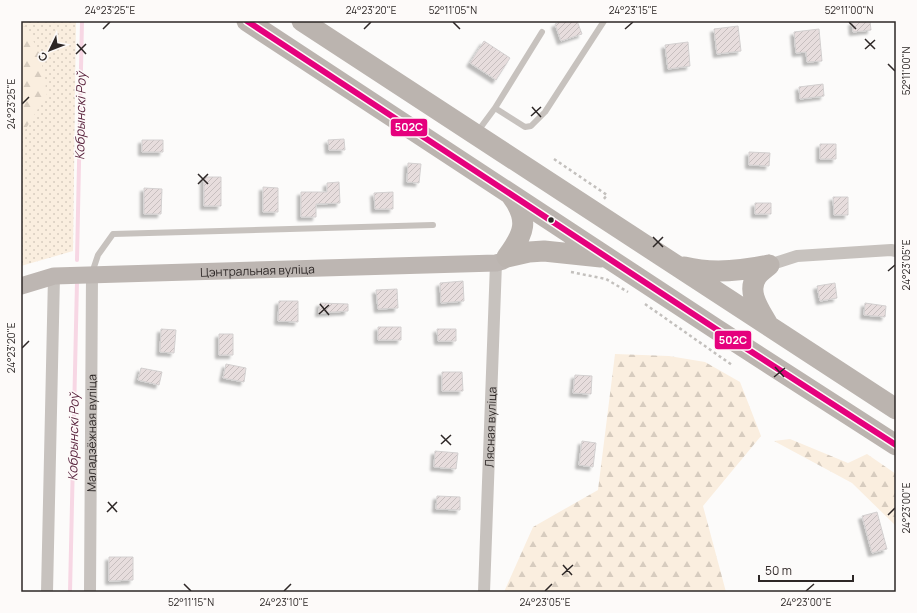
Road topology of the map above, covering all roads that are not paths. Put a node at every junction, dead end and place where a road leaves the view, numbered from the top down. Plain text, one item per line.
1 (247, 21) edge
2 (302, 21) edge
3 (604, 21) edge
4 (542, 32) dead end
5 (494, 108) junction
6 (476, 135) junction
7 (511, 195) junction
8 (433, 225) dead end
9 (896, 251) edge
10 (609, 259) junction
11 (502, 260) junction
12 (770, 265) junction
13 (678, 266) junction
14 (92, 275) junction
15 (54, 276) junction
16 (21, 286) edge
17 (767, 324) junction
18 (896, 409) edge
19 (896, 445) edge
20 (47, 592) edge
21 (90, 592) edge
22 (484, 592) edge

1 - 7 highway
2 - 6 highway
3 - 5 lane
4 - 5 lane
5 - 6 lane
6 - 13 highway
7 - 10 highway
7 - 11 highway
8 - 14 lane
9 - 12 street
10 - 11 highway
10 - 19 highway
11 - 14 street, Цэнтральная вуліца
11 - 22 street, Лясная вуліца
12 - 13 highway
12 - 17 highway
13 - 17 highway
14 - 15 street, Цэнтральная вуліца
14 - 21 street, Маладзёжная вуліца
15 - 16 street, Цэнтральная вуліца
15 - 20 street
17 - 18 highway

